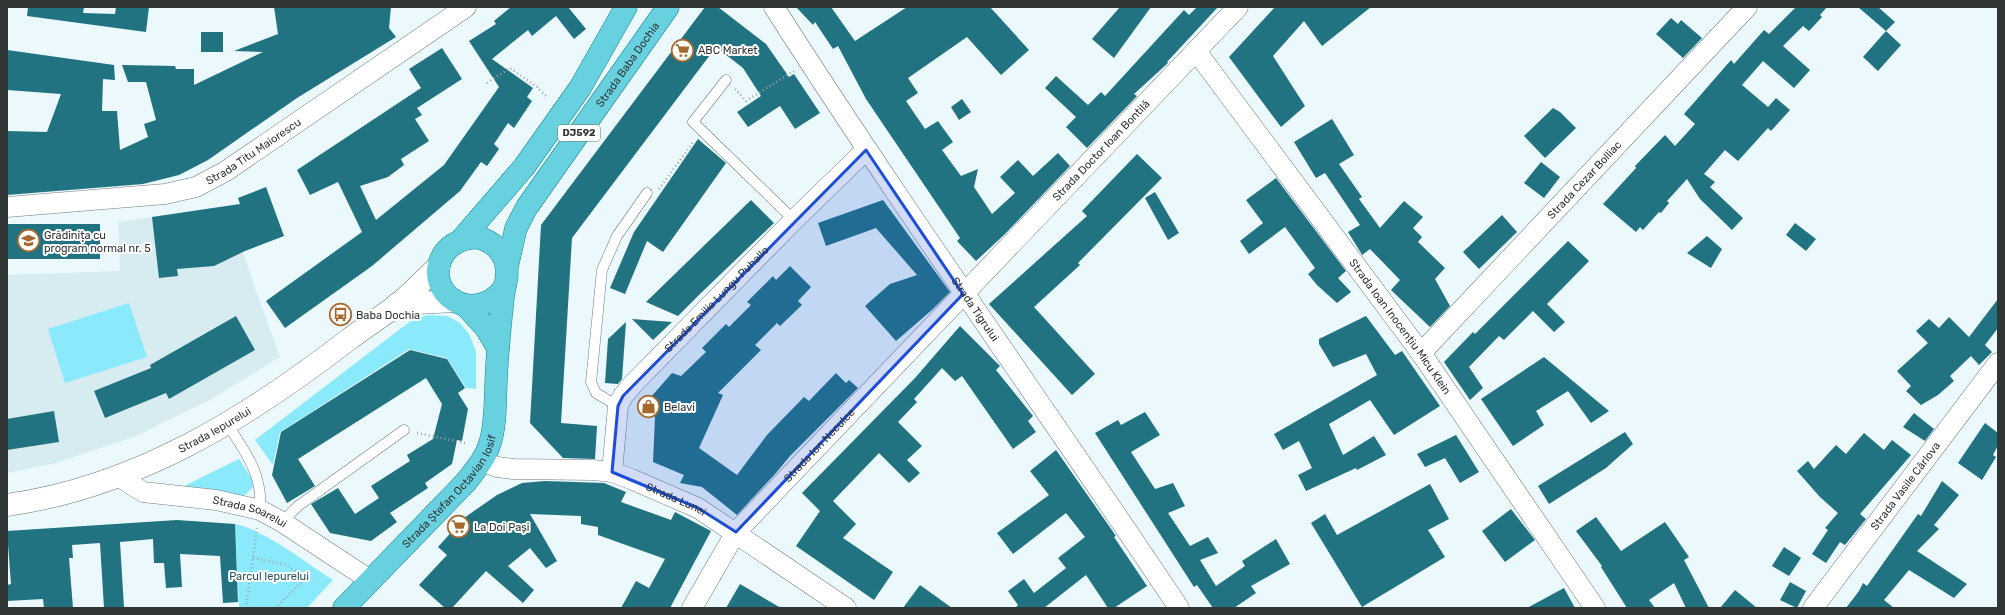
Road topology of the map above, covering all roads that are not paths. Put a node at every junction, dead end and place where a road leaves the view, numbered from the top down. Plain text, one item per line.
1 (466, 7) edge
2 (626, 7) edge
3 (668, 7) edge
4 (1238, 7) edge
5 (1747, 7) edge
6 (777, 8) edge
7 (1196, 51) junction
8 (726, 80) road end
9 (866, 150) junction
10 (647, 193) road end
11 (7, 207) edge
12 (794, 220) junction
13 (462, 240) junction
14 (439, 266) junction
15 (505, 277) junction
16 (963, 294) junction
17 (397, 304) junction
18 (460, 304) junction
19 (498, 348) junction
20 (1421, 353) junction
21 (1998, 363) edge
22 (618, 406) junction
23 (228, 424) junction
24 (404, 430) road end
25 (482, 461) junction
26 (612, 472) junction
27 (118, 476) junction
28 (7, 505) edge
29 (260, 510) junction
30 (282, 522) junction
31 (736, 532) junction
32 (370, 580) junction
33 (1172, 606) edge
34 (344, 608) edge
35 (692, 608) edge
36 (846, 608) edge
37 (1595, 608) edge
38 (1813, 608) edge

1 - 11 street, Strada Titu Maiorescu
2 - 13 main road, DJ592
3 - 15 main road, Strada Baba Dochia / DJ592
4 - 7 street, Strada Doctor Ioan Bontilă
5 - 20 street, Strada Cezar Bolliac
6 - 9 street, Strada Tigrului
7 - 16 street, Strada Doctor Ioan Bontilă
7 - 20 street, Strada Ioan Inocențiu Micu Klein
8 - 12 lane
9 - 12 street, Strada Emilia Lungu Puhallo
9 - 16 street, Strada Tigrului
10 - 22 lane
12 - 22 street, Strada Emilia Lungu Puhallo
13 - 14 main road, DJ592
13 - 15 main road
14 - 17 main road, Strada Iepurelui
14 - 18 main road
15 - 18 main road
15 - 19 main road, Strada Ștefan Octavian Iosif / DJ592
16 - 31 street, Strada Ion Neculce
16 - 33 street, Strada Tigrului
17 - 18 main road
17 - 23 main road, Strada Iepurelui
18 - 19 main road
19 - 25 main road, Strada Ștefan Octavian Iosif / DJ592
20 - 37 street, Strada Ioan Inocențiu Micu Klein
21 - 38 street, Strada Vasile Cârlova
22 - 26 street, Strada Emilia Lungu Puhallo
23 - 27 main road, Strada Iepurelui
23 - 29 lane
24 - 30 lane
25 - 26 street, Strada Lunei
25 - 32 main road, Strada Ștefan Octavian Iosif / DJ592
26 - 31 street, Strada Lunei
27 - 28 main road, Strada Iepurelui
27 - 29 street, Strada Soarelui
29 - 30 street, Strada Soarelui
30 - 32 street, Strada Soarelui
31 - 35 street, Strada Ion Neculce
31 - 36 street, Strada Lunei
32 - 34 main road, Strada Ștefan Octavian Iosif / DJ592

